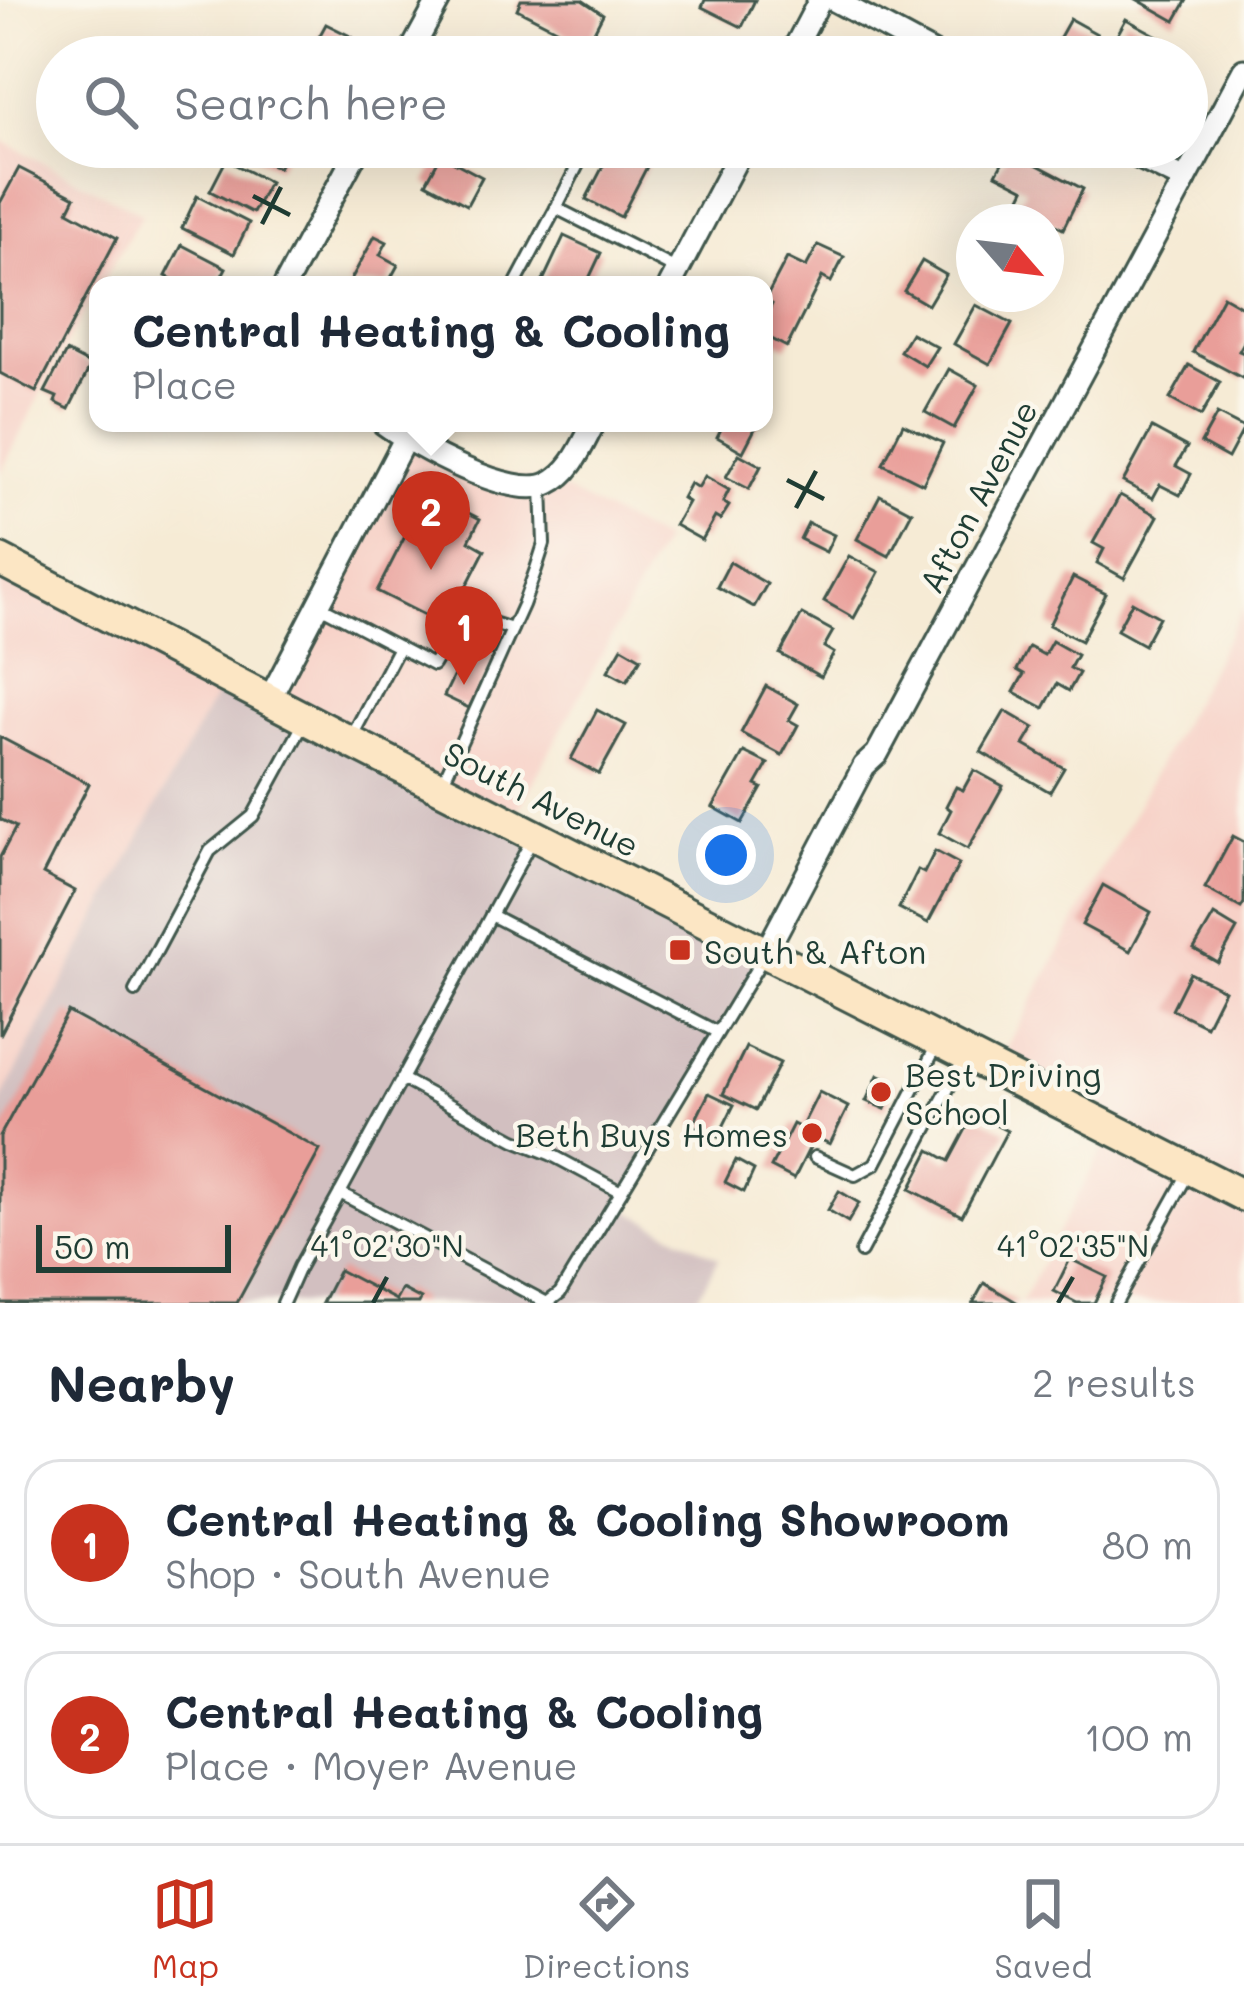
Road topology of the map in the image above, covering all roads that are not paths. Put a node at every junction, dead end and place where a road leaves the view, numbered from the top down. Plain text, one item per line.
1 (439, 0) edge
2 (820, 0) edge
3 (834, 0) edge
4 (419, 36) edge
5 (801, 36) edge
6 (901, 36) edge
7 (1244, 70) edge
8 (1208, 137) edge
9 (348, 168) edge
10 (576, 168) edge
11 (731, 168) edge
12 (1160, 168) edge
13 (1191, 168) edge
14 (1185, 180) junction
15 (556, 208) junction
16 (290, 276) edge
17 (520, 276) edge
18 (672, 276) edge
19 (675, 276) edge
20 (395, 432) edge
21 (589, 432) edge
22 (405, 439) junction
23 (542, 486) junction
24 (0, 560) edge
25 (318, 605) junction
26 (512, 629) junction
27 (399, 647) junction
28 (270, 698) junction
29 (306, 718) junction
30 (350, 741) junction
31 (440, 787) junction
32 (535, 835) junction
33 (491, 915) junction
34 (766, 952) junction
35 (135, 991) dead end
36 (718, 1033) junction
37 (953, 1047) junction
38 (402, 1079) junction
39 (815, 1157) dead end
40 (1191, 1169) junction
41 (622, 1192) junction
42 (340, 1193) junction
43 (1244, 1196) edge
44 (861, 1252) dead end
45 (283, 1303) edge
46 (547, 1303) edge
47 (1116, 1303) edge

1 - 4 street
2 - 5 street
3 - 6 street
7 - 8 street, Afton Avenue
9 - 16 street
10 - 15 lane
11 - 19 street
12 - 14 street
13 - 14 street, Afton Avenue
14 - 34 street, Afton Avenue
15 - 17 lane
15 - 18 lane
20 - 22 street
21 - 23 street
22 - 23 street
22 - 25 street
23 - 26 lane
24 - 28 main road, South Avenue
25 - 27 lane
25 - 28 street
26 - 27 lane
26 - 31 lane
27 - 30 lane
28 - 29 main road, South Avenue
29 - 30 main road, South Avenue
29 - 35 lane
30 - 31 main road, South Avenue
31 - 32 main road, South Avenue
32 - 33 lane
32 - 34 main road, South Avenue
33 - 36 lane
33 - 38 lane
34 - 36 lane
34 - 37 main road, South Avenue
36 - 41 lane
37 - 39 lane
37 - 40 main road, South Avenue
37 - 44 lane
38 - 41 lane
38 - 42 lane
40 - 43 main road, South Avenue
40 - 47 lane
41 - 46 lane
42 - 45 lane
42 - 46 lane

